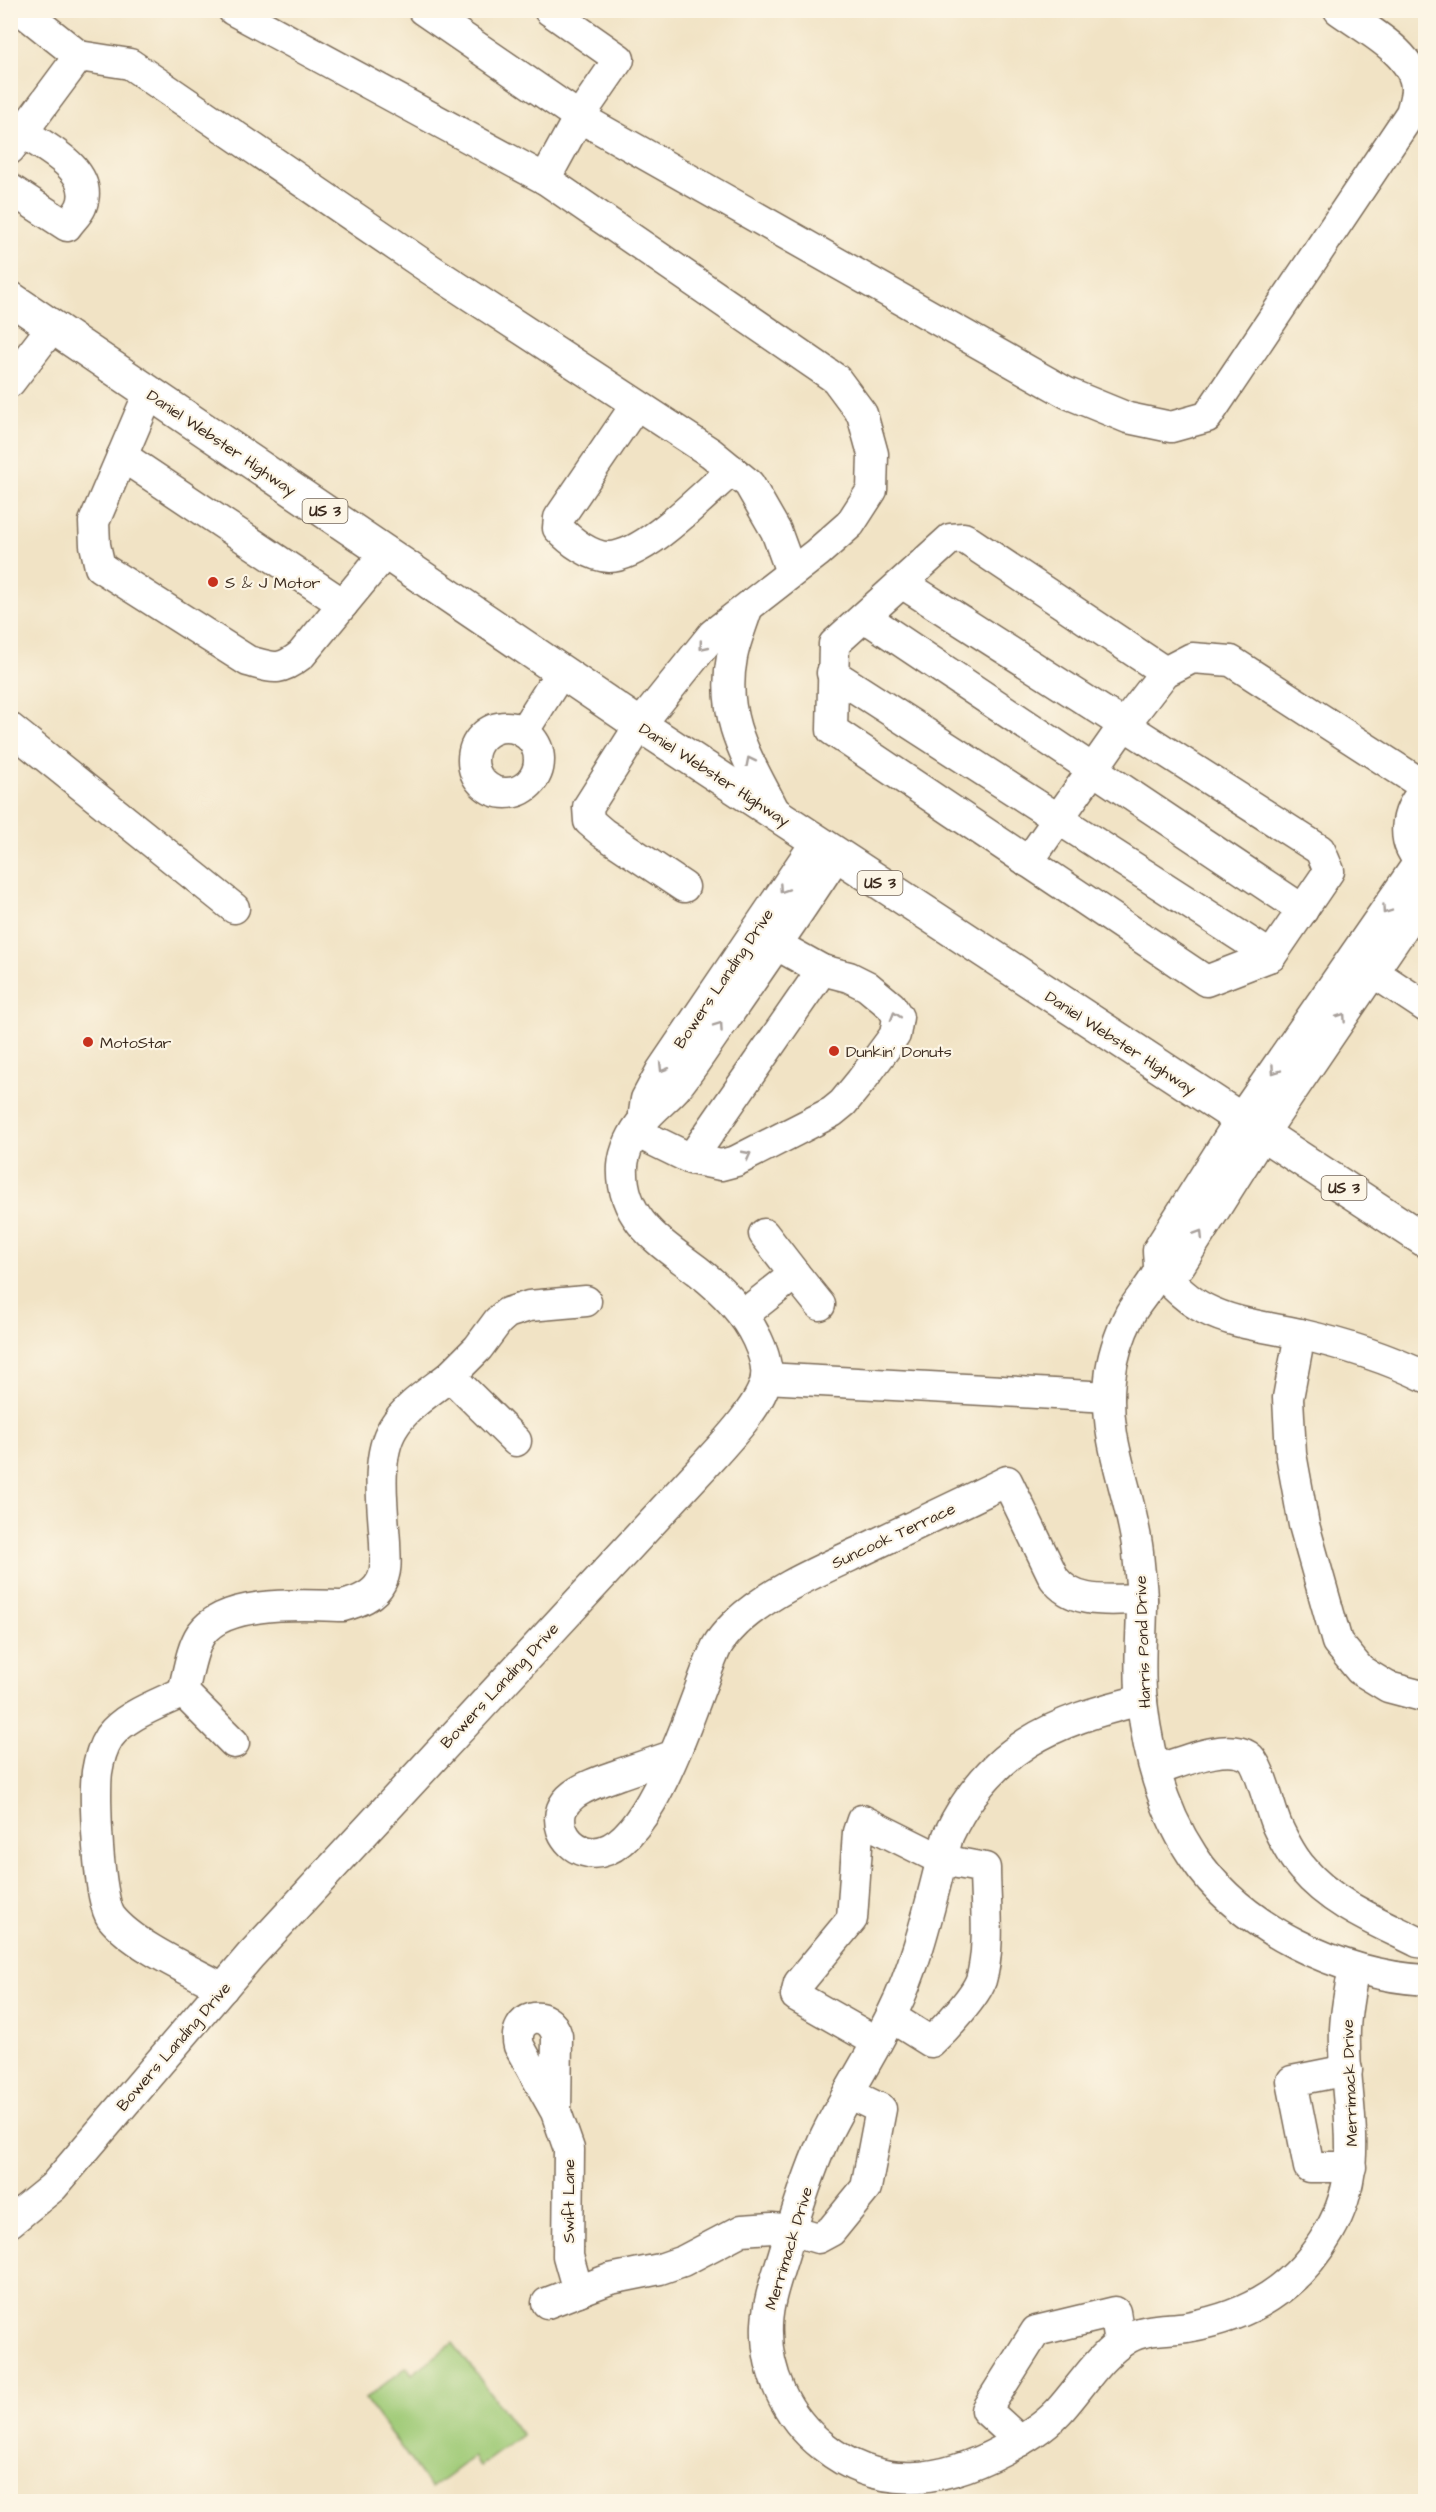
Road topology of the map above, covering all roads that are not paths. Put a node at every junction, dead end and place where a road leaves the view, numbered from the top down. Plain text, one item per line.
1 (21, 10) edge
2 (233, 10) edge
3 (423, 10) edge
4 (549, 10) edge
5 (1339, 10) edge
6 (80, 56) junction
7 (579, 117) junction
8 (16, 141) edge
9 (544, 179) junction
10 (10, 189) edge
11 (10, 298) edge
12 (53, 326) junction
13 (10, 382) edge
14 (149, 393) junction
15 (636, 405) junction
16 (122, 456) junction
17 (732, 470) junction
18 (386, 552) junction
19 (791, 572) junction
20 (902, 583) junction
21 (343, 604) junction
22 (747, 609) junction
23 (865, 617) junction
24 (561, 672) junction
25 (1165, 672) junction
26 (832, 673) junction
27 (640, 725) junction
28 (1124, 725) junction
29 (10, 728) edge
30 (523, 732) dead end
31 (1094, 770) junction
32 (1425, 788) edge
33 (776, 814) junction
34 (1059, 819) junction
35 (827, 847) junction
36 (1028, 862) junction
37 (1422, 864) edge
38 (684, 888) dead end
39 (1425, 894) edge
40 (234, 908) dead end
41 (1303, 910) junction
42 (777, 945) junction
43 (1271, 956) junction
44 (1362, 965) junction
45 (822, 969) junction
46 (1425, 1007) edge
47 (639, 1126) junction
48 (1251, 1128) junction
49 (691, 1159) junction
50 (764, 1234) dead end
51 (1425, 1241) edge
52 (1159, 1271) junction
53 (795, 1274) junction
54 (586, 1301) dead end
55 (820, 1305) dead end
56 (743, 1315) junction
57 (1300, 1334) junction
58 (450, 1376) junction
59 (1425, 1377) edge
60 (766, 1378) junction
61 (1109, 1397) junction
62 (516, 1441) dead end
63 (1142, 1599) junction
64 (183, 1692) junction
65 (1425, 1697) edge
66 (1142, 1700) junction
67 (234, 1743) dead end
68 (672, 1756) dead end
69 (1156, 1770) junction
70 (942, 1860) junction
71 (1422, 1942) edge
72 (1354, 1968) junction
73 (1419, 1980) edge
74 (223, 1988) junction
75 (884, 2029) junction
76 (1347, 2070) junction
77 (848, 2093) junction
78 (556, 2112) dead end
79 (1351, 2167) junction
80 (10, 2222) edge
81 (791, 2230) junction
82 (578, 2291) junction
83 (547, 2303) dead end
84 (1120, 2343) junction
85 (1020, 2441) junction

1 - 6 street
2 - 9 street
3 - 7 street
4 - 7 street
5 - 7 street
6 - 8 street
6 - 15 street
7 - 9 street
8 - 10 street
9 - 19 street
11 - 12 main road, Daniel Webster Highway / US 3
12 - 13 street
12 - 14 main road, Daniel Webster Highway / US 3
14 - 16 street
14 - 18 main road, Daniel Webster Highway / US 3
15 - 17 street
15 - 17 street
16 - 21 street
16 - 21 street
17 - 19 street
18 - 21 street
18 - 24 main road, Daniel Webster Highway / US 3
19 - 22 street
20 - 23 street
20 - 25 street
20 - 28 street
22 -> 27 street
33 -> 22 street
23 - 26 street
23 - 31 street
24 - 27 main road, Daniel Webster Highway / US 3
24 - 30 street
25 - 28 street
25 - 32 street
26 - 34 street
26 - 36 street
27 - 33 main road, Daniel Webster Highway / US 3
27 - 38 street
28 - 31 street
28 - 41 street
29 - 40 street
31 - 34 street
31 - 41 street
32 - 37 street
33 - 35 main road, Daniel Webster Highway / US 3
34 - 36 street
34 - 43 street
35 - 42 street, Bowers Landing Drive
35 -> 47 street, Bowers Landing Drive
35 - 48 main road, Daniel Webster Highway / US 3
36 - 43 street
37 -> 44 street
39 - 44 street
41 - 43 street
42 - 45 street
47 -> 42 street, Bowers Landing Drive
44 - 46 street
44 - 48 street, Harris Pond Drive
45 - 49 street
49 -> 45 street
47 - 49 street
47 - 56 street, Bowers Landing Drive
48 - 51 main road, Daniel Webster Highway / US 3
48 - 52 street, Harris Pond Drive
50 - 53 street
52 - 57 street
52 - 61 street, Harris Pond Drive
53 - 55 street
53 - 56 street
54 - 58 street
56 - 60 street, Bowers Landing Drive
57 - 59 street
57 - 65 street
58 - 62 street
58 - 64 street
60 - 61 street
60 - 74 street, Bowers Landing Drive
61 - 63 street, Harris Pond Drive
63 - 66 street, Harris Pond Drive
63 - 68 street, Suncook Terrace
64 - 67 street
64 - 74 street
66 - 69 street, Harris Pond Drive
66 - 70 street, Merrimack Drive
69 - 71 street
69 - 72 street, Harris Pond Drive
70 - 75 street, Merrimack Drive
70 - 75 street
70 - 75 street
71 - 73 street
72 - 73 street, Harris Pond Drive
72 - 76 street, Merrimack Drive
74 - 80 street, Bowers Landing Drive
75 - 77 street, Merrimack Drive
76 - 79 street, Merrimack Drive
76 - 79 street
77 - 81 street, Merrimack Drive
77 - 81 street
78 - 82 street, Swift Lane
79 - 84 street, Merrimack Drive
81 - 82 street
81 - 85 street, Merrimack Drive
82 - 83 street
84 - 85 street, Merrimack Drive
84 - 85 street

